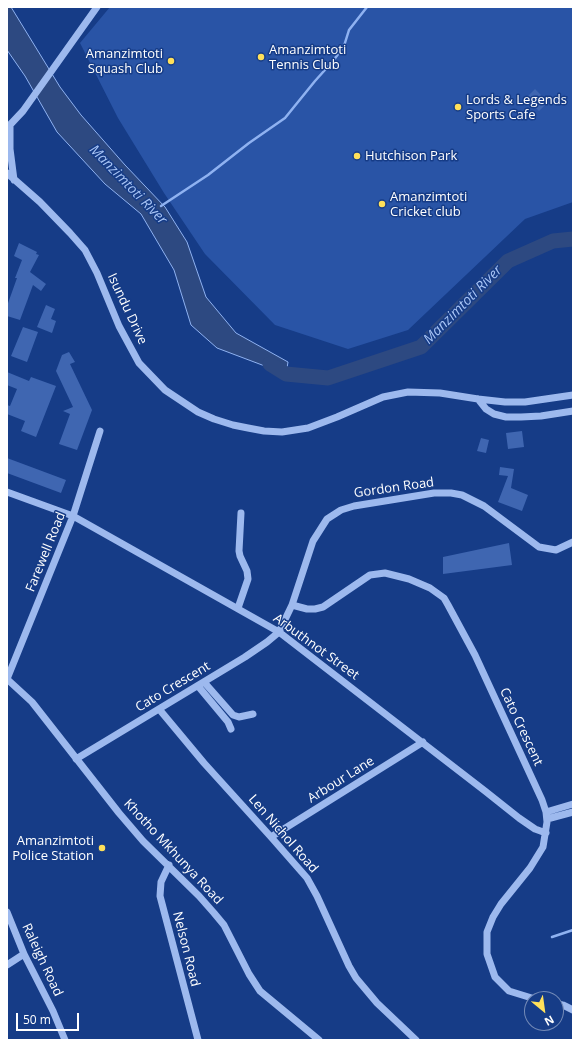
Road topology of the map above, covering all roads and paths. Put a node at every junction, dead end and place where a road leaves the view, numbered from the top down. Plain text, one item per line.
1 (98, 7) edge
2 (8, 127) edge
3 (7, 173) edge
4 (14, 180) junction
5 (573, 395) edge
6 (478, 399) junction
7 (573, 411) edge
8 (100, 431) dead end
9 (7, 492) edge
10 (242, 513) dead end
11 (73, 516) junction
12 (573, 542) edge
13 (292, 605) junction
14 (238, 608) junction
15 (279, 632) junction
16 (7, 679) edge
17 (201, 684) junction
18 (159, 709) junction
19 (253, 714) dead end
20 (231, 729) dead end
21 (423, 742) junction
22 (76, 759) junction
23 (573, 804) edge
24 (573, 812) edge
25 (546, 815) junction
26 (546, 833) junction
27 (271, 837) junction
28 (169, 866) junction
29 (7, 912) edge
30 (24, 954) junction
31 (7, 965) edge
32 (524, 996) edge
33 (65, 1040) edge
34 (198, 1040) edge
35 (319, 1040) edge
36 (416, 1040) edge

1 - 2 street
2 - 4 street
3 - 4 street, Isundu Drive
4 - 6 street, Isundu Drive
5 - 6 street, Isundu Drive
6 - 7 street
8 - 11 street, Farewell Road
9 - 11 street, Arbuthnot Street
10 - 14 street
11 - 14 street, Arbuthnot Street
11 - 16 street, Farewell Road
12 - 13 street, Gordon Road
13 - 15 street, Gordon Road
13 - 25 street, Cato Crescent
14 - 15 street, Arbuthnot Street
15 - 17 street, Cato Crescent
15 - 21 street, Arbuthnot Street
16 - 22 street, Khotho Mkhunya Road
17 - 18 street, Cato Crescent
17 - 19 street
17 - 20 street
18 - 22 street, Cato Crescent
18 - 27 street, Len Nichol Road
21 - 26 street, Arbuthnot Street
21 - 27 street, Arbour Lane
22 - 28 street, Khotho Mkhunya Road
23 - 25 street
24 - 25 street
25 - 26 street, Cato Crescent
26 - 32 street, Cato Crescent
27 - 36 street, Len Nichol Road
28 - 34 street, Nelson Road
28 - 35 street, Khotho Mkhunya Road
29 - 30 street, Raleigh Road
30 - 31 street
30 - 33 street, Raleigh Road

